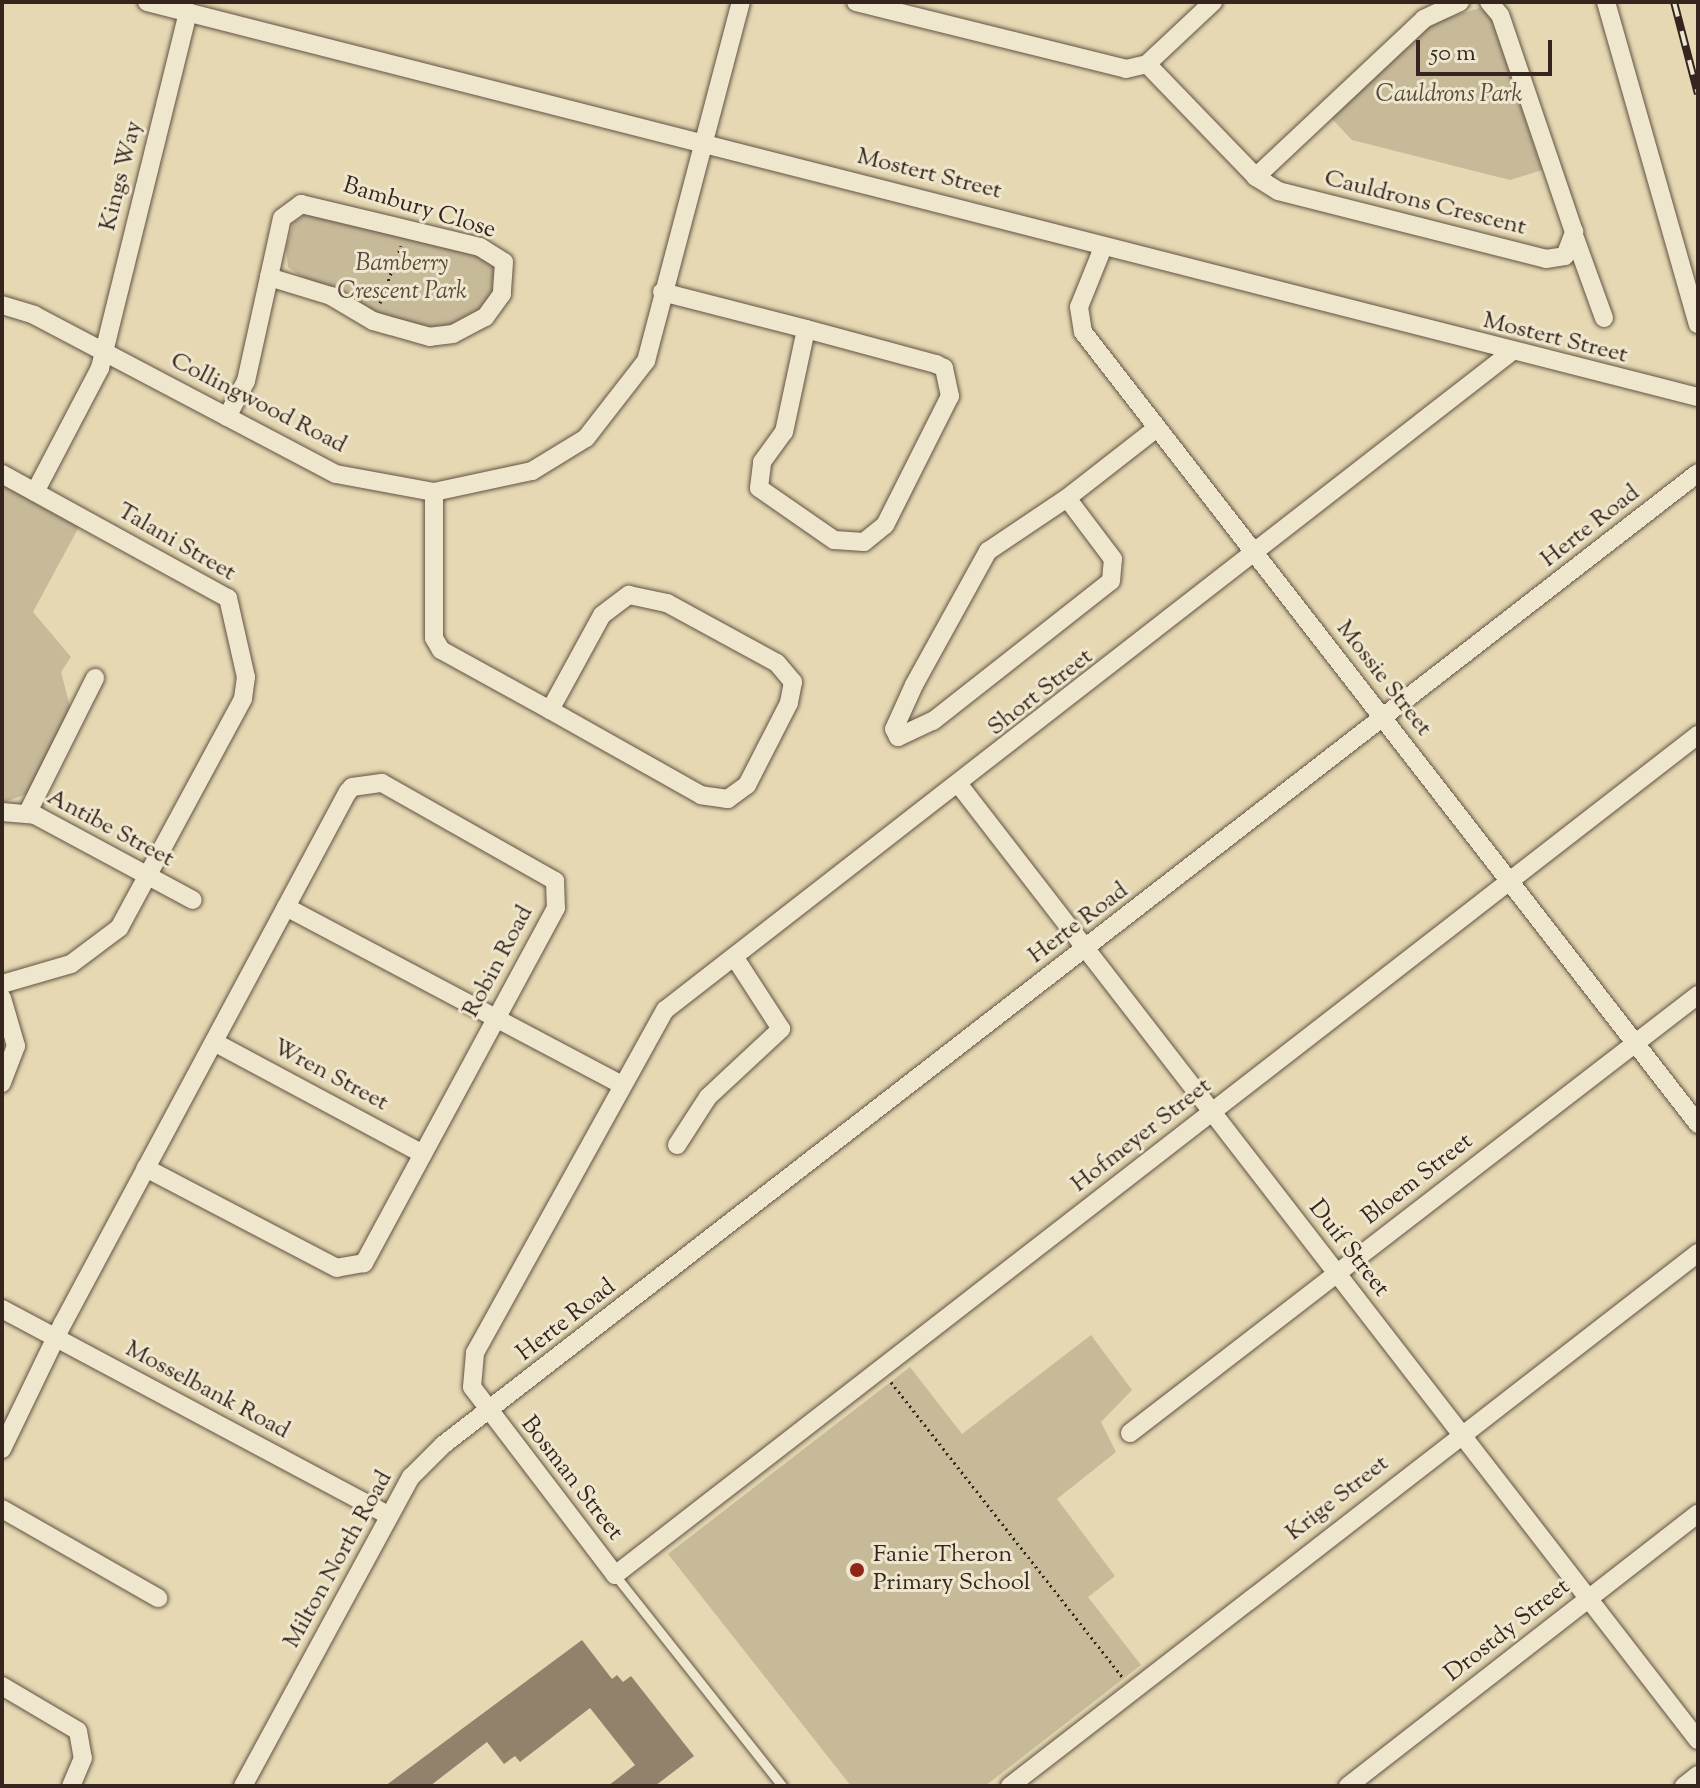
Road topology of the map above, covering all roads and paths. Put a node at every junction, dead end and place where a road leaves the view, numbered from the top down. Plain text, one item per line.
1 (147, 2) edge
2 (741, 2) edge
3 (856, 2) edge
4 (1213, 2) edge
5 (1460, 2) edge
6 (1489, 2) edge
7 (1606, 2) edge
8 (916, 9) edge
9 (188, 12) junction
10 (1147, 64) junction
11 (703, 143) junction
12 (1256, 177) junction
13 (407, 228) junction
14 (1575, 238) junction
15 (1102, 250) junction
16 (269, 277) junction
17 (662, 292) junction
18 (2, 305) edge
19 (1604, 318) dead end
20 (373, 321) junction
21 (1698, 324) edge
22 (806, 329) junction
23 (105, 351) junction
24 (1510, 353) junction
25 (1698, 397) edge
26 (227, 417) junction
27 (1157, 428) junction
28 (1698, 473) edge
29 (2, 474) edge
30 (35, 492) junction
31 (434, 492) junction
32 (1067, 498) junction
33 (1256, 555) junction
34 (95, 678) dead end
35 (550, 710) junction
36 (1385, 721) junction
37 (1698, 735) edge
38 (960, 786) junction
39 (2, 812) edge
40 (28, 812) junction
41 (148, 876) junction
42 (1509, 881) junction
43 (193, 900) dead end
44 (286, 907) junction
45 (1086, 948) junction
46 (735, 958) junction
47 (2, 984) edge
48 (1698, 995) edge
49 (2, 998) edge
50 (496, 1019) junction
51 (214, 1042) junction
52 (1635, 1043) junction
53 (2, 1083) edge
54 (620, 1084) junction
55 (1212, 1112) junction
56 (1698, 1124) edge
57 (677, 1145) dead end
58 (423, 1154) junction
59 (146, 1168) junction
60 (1698, 1253) edge
61 (1337, 1273) junction
62 (2, 1309) edge
63 (57, 1338) junction
64 (880, 1368) junction
65 (489, 1411) junction
66 (1130, 1433) dead end
67 (1461, 1434) junction
68 (2, 1449) edge
69 (2, 1509) edge
70 (1698, 1514) edge
71 (389, 1516) junction
72 (615, 1575) junction
73 (158, 1598) dead end
74 (1589, 1599) junction
75 (2, 1686) edge
76 (1129, 1693) junction
77 (1698, 1740) edge
78 (1698, 1775) edge
79 (71, 1786) edge
80 (243, 1786) edge
81 (782, 1786) edge
82 (1010, 1786) edge
83 (1348, 1786) edge
84 (1684, 1786) edge

1 - 9 street, Mostert Street
2 - 11 street, Collingwood Road
3 - 8 street
4 - 10 street
5 - 12 street
6 - 14 street
7 - 21 street
8 - 10 street
9 - 11 street, Mostert Street
9 - 23 street, Kings Way
10 - 12 street, Cauldrons Crescent
11 - 15 street, Mostert Street
11 - 17 street, Collingwood Road
12 - 14 street, Cauldrons Crescent
13 - 16 street, Bambury Close
13 - 20 path
13 - 20 street, Bambury Close
14 - 19 street
15 - 24 street, Mostert Street
15 - 27 street, Mossie Street
16 - 20 street, Bambury Close
16 - 26 street, Bambury Close
17 - 22 street
17 - 31 street, Collingwood Road
18 - 23 street, Collingwood Road
22 - 22 street
23 - 26 street, Collingwood Road
23 - 30 street, Kings Way
24 - 25 street, Mostert Street
24 - 33 street, Short Street
26 - 31 street, Collingwood Road
27 - 32 street
27 - 33 street, Mossie Street
28 - 36 street, Herte Road
29 - 30 street, Talani Street
30 - 41 street, Talani Street
31 - 35 street
32 - 32 street
33 - 36 street, Mossie Street
33 - 38 street, Short Street
34 - 40 street
35 - 35 street
36 - 42 street, Mossie Street
36 - 45 street, Herte Road
37 - 42 street, Hofmeyer Street
38 - 45 street, Duif Street
38 - 46 street, Short Street
39 - 40 street, Antibe Street
40 - 41 street, Antibe Street
41 - 43 street, Antibe Street
41 - 47 street, Talani Street
42 - 52 street, Mossie Street
42 - 55 street, Hofmeyer Street
44 - 50 street
44 - 50 street, Robin Road
44 - 51 street, Robin Road
45 - 55 street, Duif Street
45 - 65 street, Herte Road
46 - 54 street, Short Street
46 - 57 street
48 - 52 street, Bloem Street
49 - 53 street
50 - 54 street
50 - 58 street, Robin Road
51 - 58 street, Wren Street
51 - 59 street, Robin Road
52 - 56 street, Mossie Street
52 - 61 street, Bloem Street
54 - 65 street
55 - 61 street, Duif Street
55 - 64 street, Hofmeyer Street
58 - 59 street, Robin Road
59 - 63 street, Robin Road
60 - 67 street, Krige Street
61 - 66 street, Bloem Street
61 - 67 street, Duif Street
62 - 63 street, Mosselbank Road
63 - 68 street, Robin Road
63 - 71 street, Mosselbank Road
64 - 72 street, Hofmeyer Street
64 - 76 path
65 - 71 street, Milton North Road
65 - 72 street, Bosman Street
67 - 74 street, Duif Street
67 - 76 street, Krige Street
69 - 73 street
70 - 74 street, Drostdy Street
71 - 80 street, Milton North Road
72 - 81 lane
74 - 77 street, Duif Street
74 - 83 street, Drostdy Street
75 - 79 street
76 - 82 street, Krige Street
78 - 84 street

